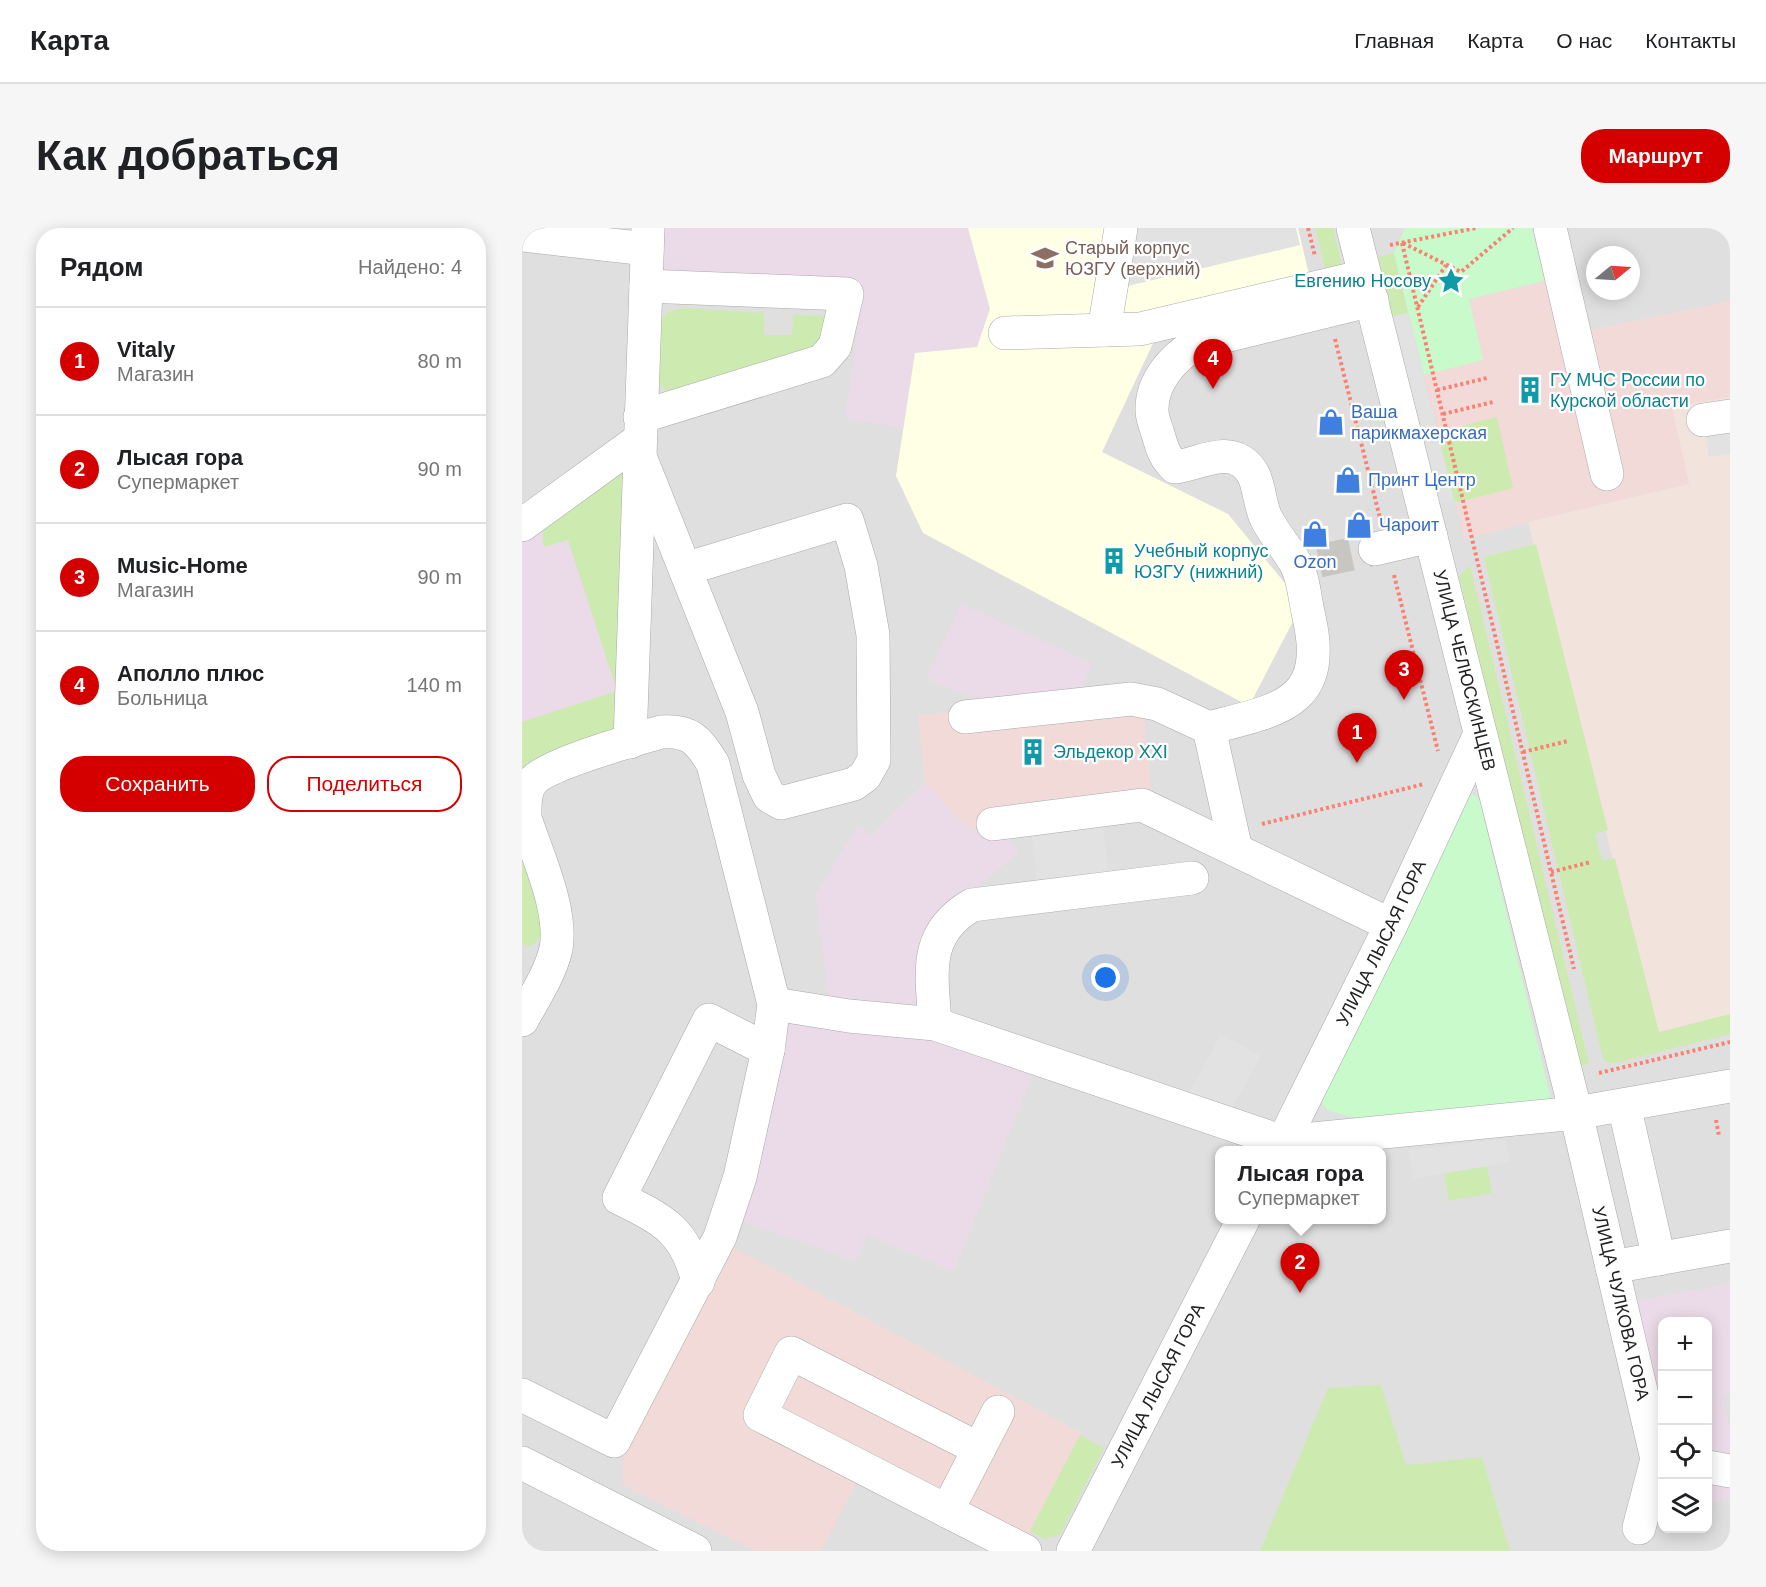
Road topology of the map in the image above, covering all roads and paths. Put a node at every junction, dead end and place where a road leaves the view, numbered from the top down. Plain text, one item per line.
1 (1121, 228) edge
2 (1308, 228) edge
3 (1353, 228) edge
4 (1476, 228) edge
5 (1514, 228) edge
6 (1550, 228) edge
7 (522, 235) edge
8 (1387, 237) dead end
9 (648, 238) edge
10 (1402, 243) junction
11 (1446, 265) junction
12 (646, 286) junction
13 (1368, 288) junction
14 (1325, 299) junction
15 (1418, 308) junction
16 (1104, 330) junction
17 (1005, 333) dead end
18 (1487, 378) dead end
19 (1437, 390) junction
20 (1493, 402) dead end
21 (1443, 414) junction
22 (640, 437) junction
23 (1607, 474) dead end
24 (522, 525) edge
25 (1431, 536) junction
26 (1381, 547) junction
27 (684, 569) junction
28 (965, 717) dead end
29 (1209, 728) junction
30 (1480, 734) junction
31 (1568, 741) dead end
32 (630, 742) junction
33 (1523, 752) junction
34 (1439, 756) dead end
35 (1436, 781) dead end
36 (993, 824) dead end
37 (1234, 841) junction
38 (1591, 862) dead end
39 (1551, 872) junction
40 (1192, 878) dead end
41 (1391, 925) junction
42 (1575, 973) dead end
43 (774, 1004) junction
44 (522, 1020) edge
45 (935, 1024) junction
46 (1730, 1042) edge
47 (768, 1050) junction
48 (1597, 1062) dead end
49 (1599, 1074) junction
50 (1730, 1086) edge
51 (1616, 1106) junction
52 (1576, 1113) junction
53 (1281, 1146) edge
54 (1241, 1224) edge
55 (1730, 1246) edge
56 (1659, 1259) junction
57 (1612, 1267) junction
58 (698, 1282) junction
59 (522, 1395) edge
60 (998, 1412) dead end
61 (979, 1449) junction
62 (1658, 1451) edge
63 (522, 1463) edge
64 (1658, 1466) edge
65 (1712, 1468) edge
66 (1730, 1471) edge
67 (947, 1511) junction
68 (1639, 1528) dead end
69 (695, 1551) edge
70 (1025, 1551) edge
71 (1073, 1551) edge

1 - 16 street
2 - 14 path
3 - 13 street, УЛИЦА ЧЕЛЮСКИНЦЕВ
4 - 10 path
5 - 11 path
6 - 23 street
7 - 9 street
8 - 10 path
9 - 12 street
10 - 11 path
10 - 15 path
11 - 15 path
12 - 22 street
12 - 22 street
13 - 14 street
13 - 25 street, УЛИЦА ЧЕЛЮСКИНЦЕВ
14 - 16 street
14 - 26 path
14 - 29 street
15 - 19 path
16 - 17 street
18 - 19 path
19 - 21 path
20 - 21 path
21 - 33 path
22 - 24 street
22 - 27 street
22 - 32 street
25 - 26 street
25 - 30 street, УЛИЦА ЧЕЛЮСКИНЦЕВ
26 - 34 path
27 - 27 street
28 - 29 street
29 - 37 street
30 - 41 street, УЛИЦА ЛЫСАЯ ГОРА
30 - 52 street, УЛИЦА ЧЕЛЮСКИНЦЕВ
31 - 33 path
32 - 43 street
32 - 44 street
33 - 39 path
35 - 37 path
36 - 37 street
37 - 41 street
38 - 39 path
39 - 42 path
40 - 45 street
41 - 53 street, УЛИЦА ЛЫСАЯ ГОРА
43 - 45 street
43 - 47 street
45 - 53 street
46 - 49 path
47 - 58 street
47 - 58 street
48 - 49 path
49 - 51 path
50 - 51 street
51 - 52 street
51 - 56 street
52 - 53 street
52 - 57 street, УЛИЦА ЧУЛКОВА ГОРА
54 - 71 street, УЛИЦА ЛЫСАЯ ГОРА
55 - 56 street
56 - 57 street
57 - 62 street, УЛИЦА ЧУЛКОВА ГОРА
58 - 59 street
60 - 61 street
61 - 67 street
61 - 67 street
63 - 69 street
64 - 68 street, УЛИЦА ЧУЛКОВА ГОРА
65 - 66 street
67 - 70 street

